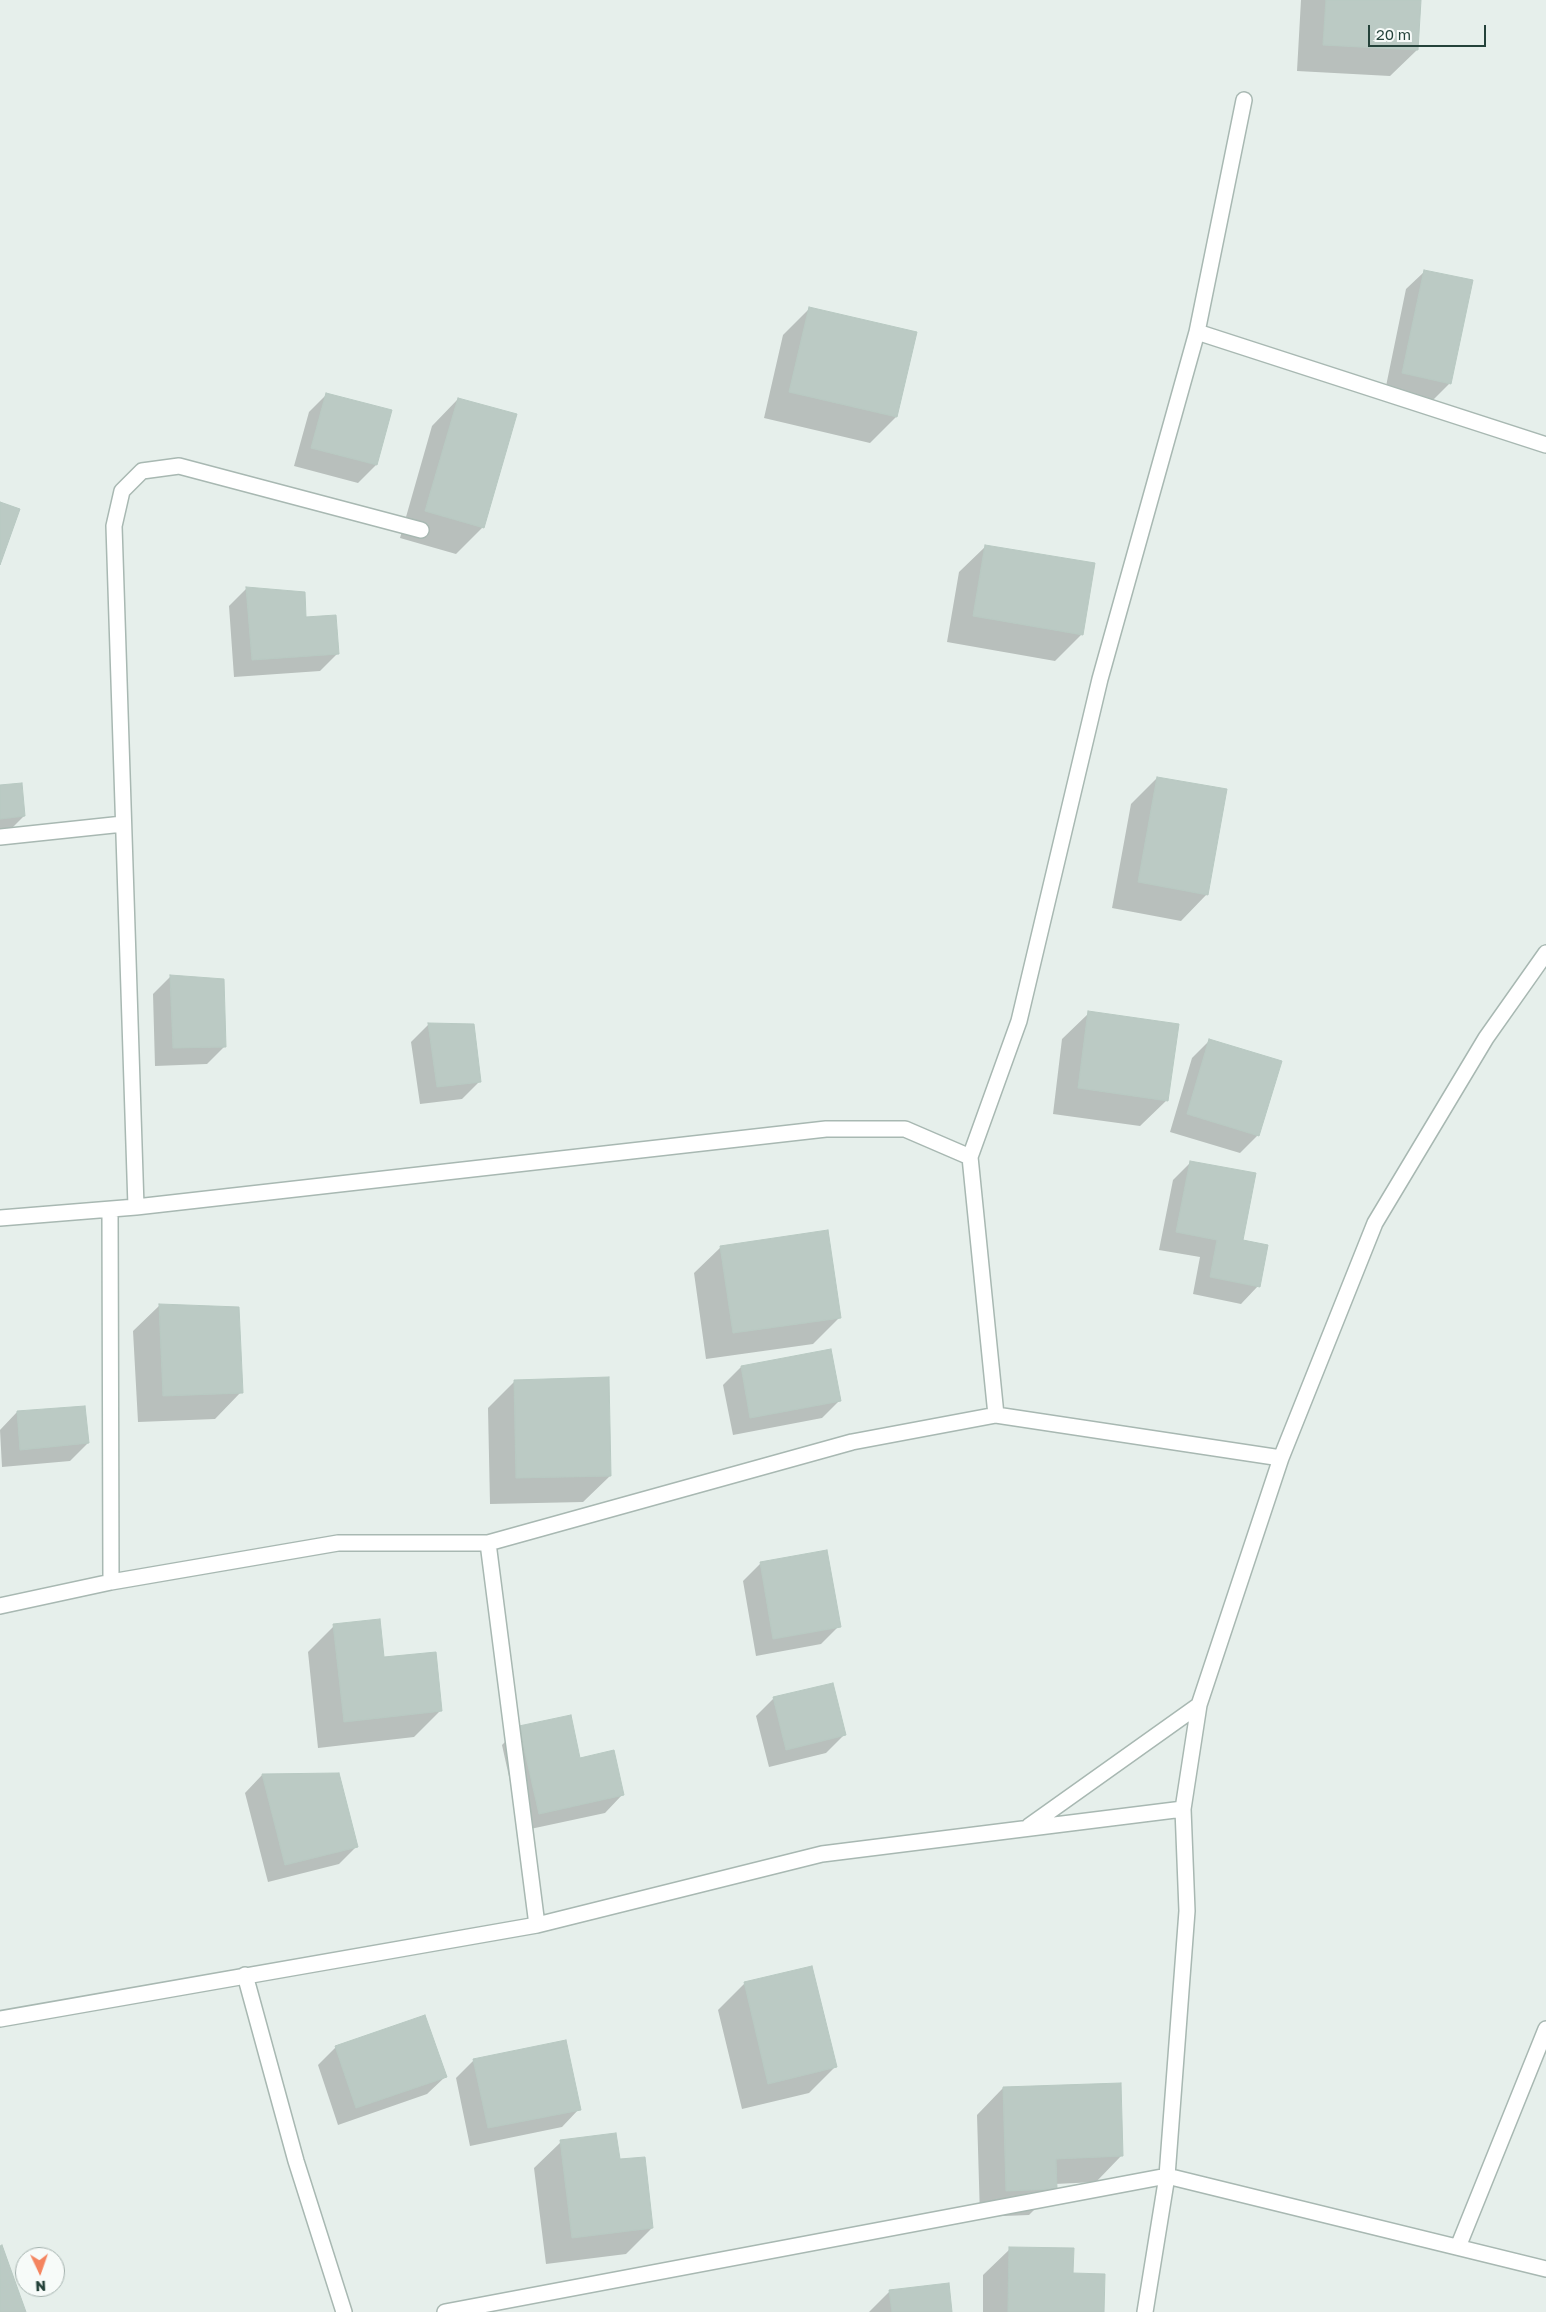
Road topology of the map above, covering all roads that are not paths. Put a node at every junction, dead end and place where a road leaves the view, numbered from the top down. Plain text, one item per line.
1 (1244, 100) dead end
2 (1197, 332) junction
3 (1546, 445) edge
4 (421, 530) dead end
5 (123, 824) junction
6 (0, 837) edge
7 (1546, 953) edge
8 (970, 1157) junction
9 (136, 1207) junction
10 (110, 1210) junction
11 (0, 1218) edge
12 (996, 1415) junction
13 (1281, 1458) junction
14 (488, 1543) junction
15 (111, 1582) junction
16 (0, 1606) edge
17 (1199, 1705) junction
18 (1183, 1808) junction
19 (1028, 1827) junction
20 (537, 1925) junction
21 (245, 1975) junction
22 (0, 2019) edge
23 (1546, 2028) edge
24 (1167, 2176) junction
25 (1458, 2247) junction
26 (1546, 2269) edge
27 (344, 2312) edge
28 (445, 2312) edge
29 (1145, 2312) edge

1 - 2 street
2 - 3 street
2 - 8 street
4 - 5 street
5 - 6 street
5 - 9 street
7 - 13 street
8 - 9 street
8 - 12 street
9 - 10 street
10 - 11 street
10 - 15 street
12 - 13 street
12 - 14 street
13 - 17 street
14 - 15 street
14 - 20 street
15 - 16 street
17 - 18 street
17 - 19 street
18 - 19 street
18 - 24 street
19 - 20 street
20 - 21 street
21 - 22 street
21 - 27 street
23 - 25 street
24 - 25 street
24 - 28 street
24 - 29 street
25 - 26 street

